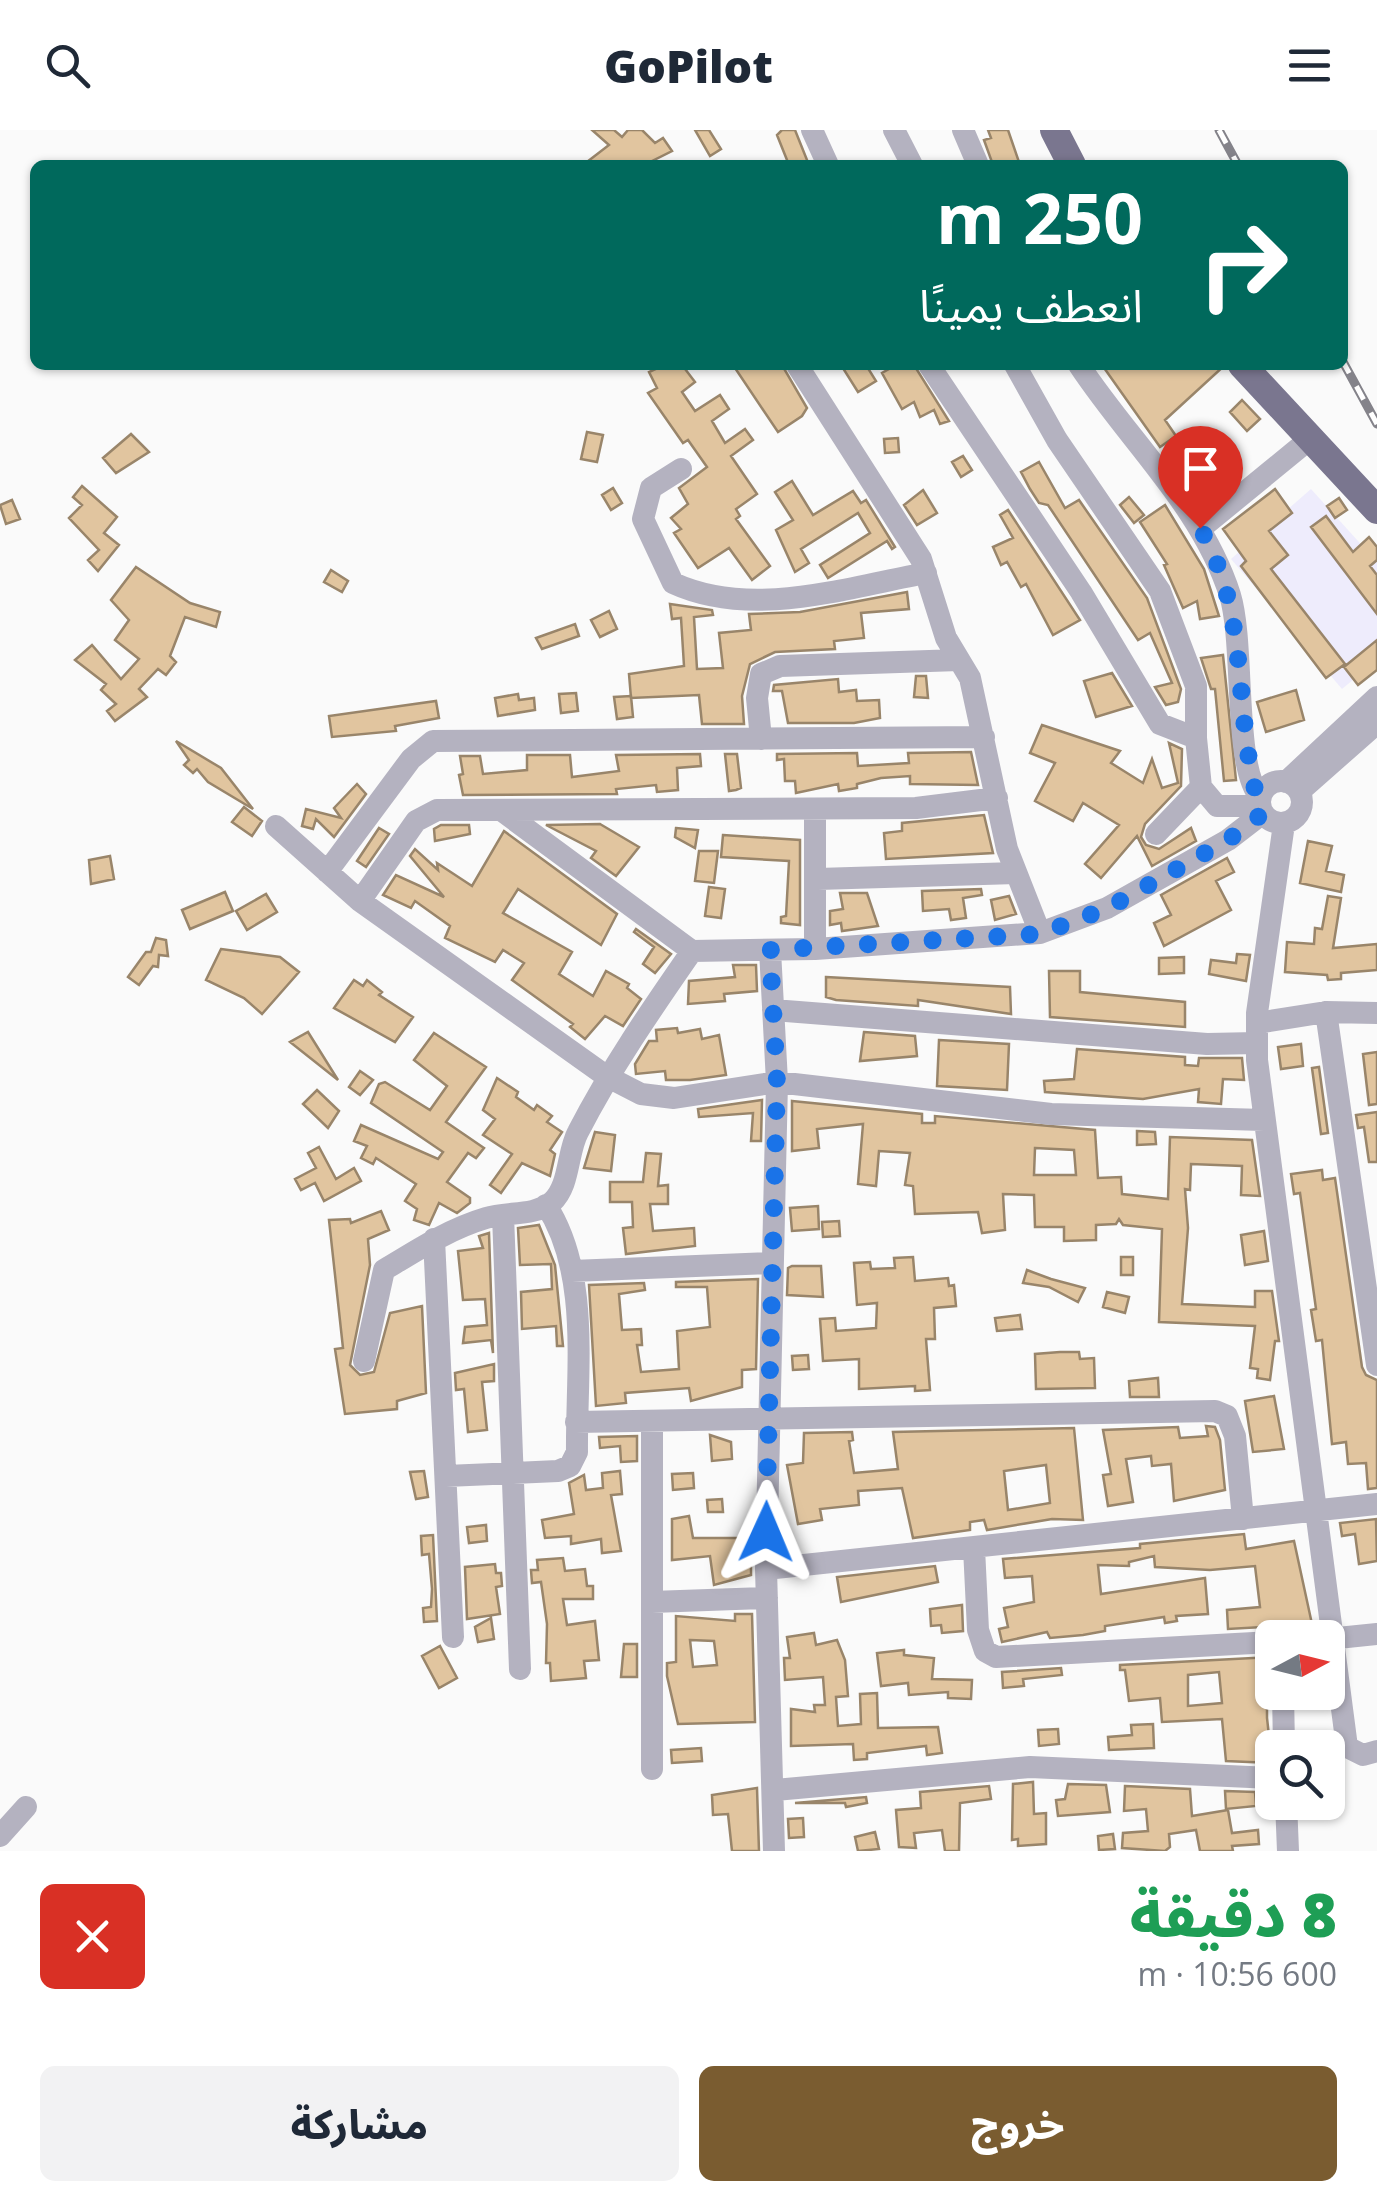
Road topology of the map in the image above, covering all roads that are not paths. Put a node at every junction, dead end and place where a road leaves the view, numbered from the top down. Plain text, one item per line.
1 (812, 130) edge
2 (894, 130) edge
3 (963, 130) edge
4 (1054, 130) edge
5 (826, 160) edge
6 (909, 160) edge
7 (976, 160) edge
8 (1069, 160) edge
9 (800, 370) edge
10 (931, 370) edge
11 (1018, 370) edge
12 (1083, 370) edge
13 (1247, 370) edge
14 (1312, 438) junction
15 (682, 469) dead end
16 (1377, 510) edge
17 (1200, 528) junction
18 (926, 573) junction
19 (960, 660) junction
20 (1377, 697) edge
21 (1377, 722) edge
22 (984, 737) junction
23 (1196, 738) junction
24 (761, 739) junction
25 (1293, 786) junction
26 (1200, 788) junction
27 (998, 798) junction
28 (815, 809) junction
29 (1267, 810) junction
30 (505, 812) junction
31 (276, 826) dead end
32 (1156, 834) dead end
33 (327, 872) junction
34 (1016, 873) junction
35 (818, 880) junction
36 (360, 902) junction
37 (1040, 934) junction
38 (816, 949) junction
39 (692, 950) junction
40 (770, 950) junction
41 (773, 1010) junction
42 (1326, 1012) junction
43 (1377, 1013) edge
44 (1257, 1033) junction
45 (606, 1076) junction
46 (777, 1082) junction
47 (1264, 1120) junction
48 (546, 1205) junction
49 (503, 1215) junction
50 (434, 1239) junction
51 (770, 1263) junction
52 (1370, 1269) edge
53 (572, 1271) junction
54 (364, 1362) dead end
55 (1377, 1365) edge
56 (768, 1420) junction
57 (652, 1421) junction
58 (576, 1422) junction
59 (514, 1473) junction
60 (446, 1476) junction
61 (1377, 1504) edge
62 (1314, 1512) junction
63 (1244, 1520) junction
64 (974, 1548) junction
65 (766, 1570) junction
66 (767, 1598) junction
67 (652, 1602) junction
68 (1328, 1620) edge
69 (1377, 1634) edge
70 (453, 1637) dead end
71 (1345, 1637) edge
72 (1255, 1643) edge
73 (520, 1668) dead end
74 (1341, 1710) edge
75 (1377, 1751) edge
76 (652, 1769) dead end
77 (1255, 1777) edge
78 (775, 1790) junction
79 (26, 1808) dead end
80 (1287, 1820) edge
81 (0, 1836) edge
82 (774, 1851) edge
83 (1288, 1851) edge

1 - 5 street
2 - 6 street
3 - 7 street
4 - 8 main road
9 - 18 street
10 - 23 street
11 - 23 street
12 - 17 street
13 - 14 main road
14 - 16 main road
14 - 17 street
15 - 18 street
17 - 29 street
18 - 19 street
19 - 22 street
19 - 24 street
20 - 25 street
21 - 25 street
22 - 24 street
22 - 27 street
23 - 26 street
24 - 33 street
25 - 29 street
25 - 29 street
26 - 29 street
26 - 32 street
27 - 28 street
27 - 34 street
28 - 30 street
28 - 35 street
29 - 37 street
29 - 44 street
30 - 36 street
30 - 39 street
31 - 33 street
33 - 36 street
34 - 35 street
34 - 37 street
35 - 38 street
36 - 45 street
37 - 38 street
38 - 40 street
39 - 40 street
39 - 45 street
40 - 41 street
41 - 44 street
41 - 46 street
42 - 43 street
42 - 44 street
42 - 52 street
44 - 47 street
45 - 46 street
45 - 48 street
46 - 47 street
46 - 51 street
47 - 62 street
48 - 49 street
48 - 53 street
49 - 50 street
49 - 59 street
50 - 54 street
50 - 60 street
51 - 53 street
51 - 56 street
52 - 55 street
53 - 58 street
56 - 57 street
56 - 63 street
56 - 65 street
57 - 58 street
57 - 67 street
58 - 59 street
59 - 60 street
59 - 73 street
60 - 70 street
61 - 62 street
62 - 63 street
62 - 68 street
63 - 64 street
64 - 65 street
64 - 72 street
65 - 66 street
66 - 67 street
66 - 78 street
67 - 76 street
69 - 71 street
74 - 75 street
77 - 78 street
78 - 82 street
79 - 81 street
80 - 83 street

